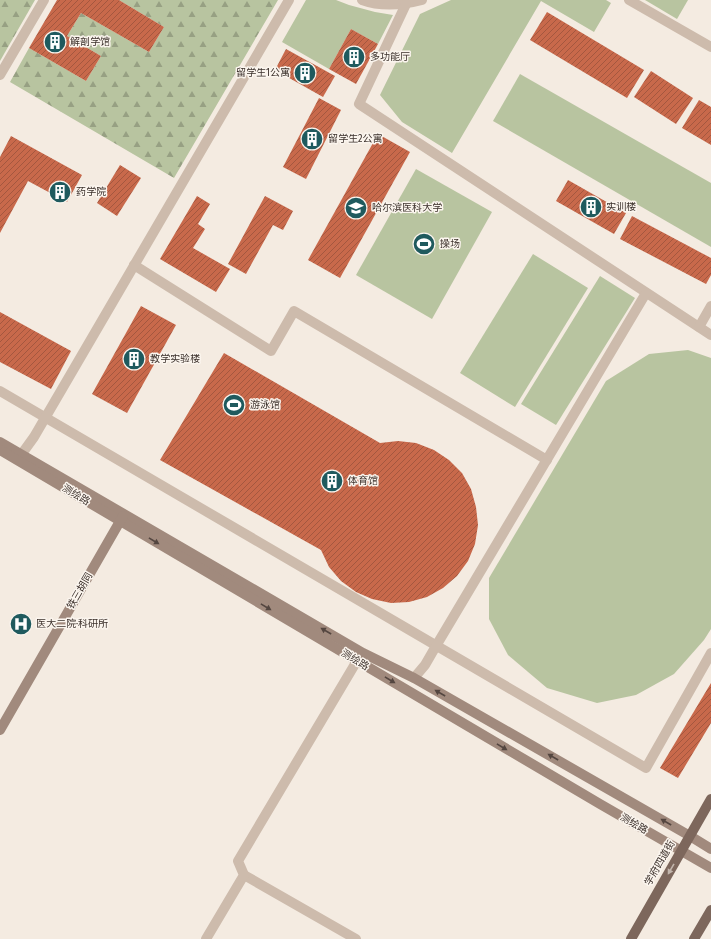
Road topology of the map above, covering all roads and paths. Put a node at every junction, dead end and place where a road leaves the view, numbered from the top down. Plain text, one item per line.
1 (44, 0) edge
2 (290, 0) edge
3 (362, 0) edge
4 (422, 0) edge
5 (629, 0) edge
6 (406, 4) junction
7 (711, 47) edge
8 (0, 75) edge
9 (134, 265) junction
10 (646, 293) junction
11 (711, 306) edge
12 (699, 327) junction
13 (711, 335) edge
14 (0, 391) edge
15 (45, 417) junction
16 (0, 442) edge
17 (0, 450) edge
18 (21, 455) junction
19 (547, 460) junction
20 (122, 518) junction
21 (436, 646) junction
22 (711, 653) edge
23 (360, 657) junction
24 (414, 678) junction
25 (0, 730) edge
26 (711, 800) edge
27 (690, 836) junction
28 (711, 849) edge
29 (681, 851) junction
30 (711, 868) edge
31 (244, 875) junction
32 (711, 910) edge
33 (206, 939) edge
34 (356, 939) edge
35 (631, 939) edge
36 (694, 939) edge

1 - 8 street
2 - 9 street
3 - 6 street
4 - 6 street
5 - 7 street
6 - 10 street
9 - 15 street
9 - 19 street
10 - 12 street
10 - 19 street
11 - 12 street
12 - 13 street
14 - 15 street
15 - 18 street
15 - 21 street
16 - 18 main road, 测绘路
17 - 20 main road, 测绘路
18 - 20 main road, 测绘路
19 - 21 street
20 - 23 main road, 测绘路
20 - 25 main road, 铁三胡同
21 - 22 street
21 - 24 street
23 - 24 main road, 测绘路
23 -> 29 main road, 测绘路
23 - 31 street
27 -> 24 main road, 测绘路
26 - 27 main road, 学府四道街
27 - 28 main road, 测绘路
27 - 29 main road, 学府四道街
29 - 30 main road, 测绘路
29 -> 35 main road, 学府四道街
31 - 33 street
31 - 34 street
32 - 36 main road

